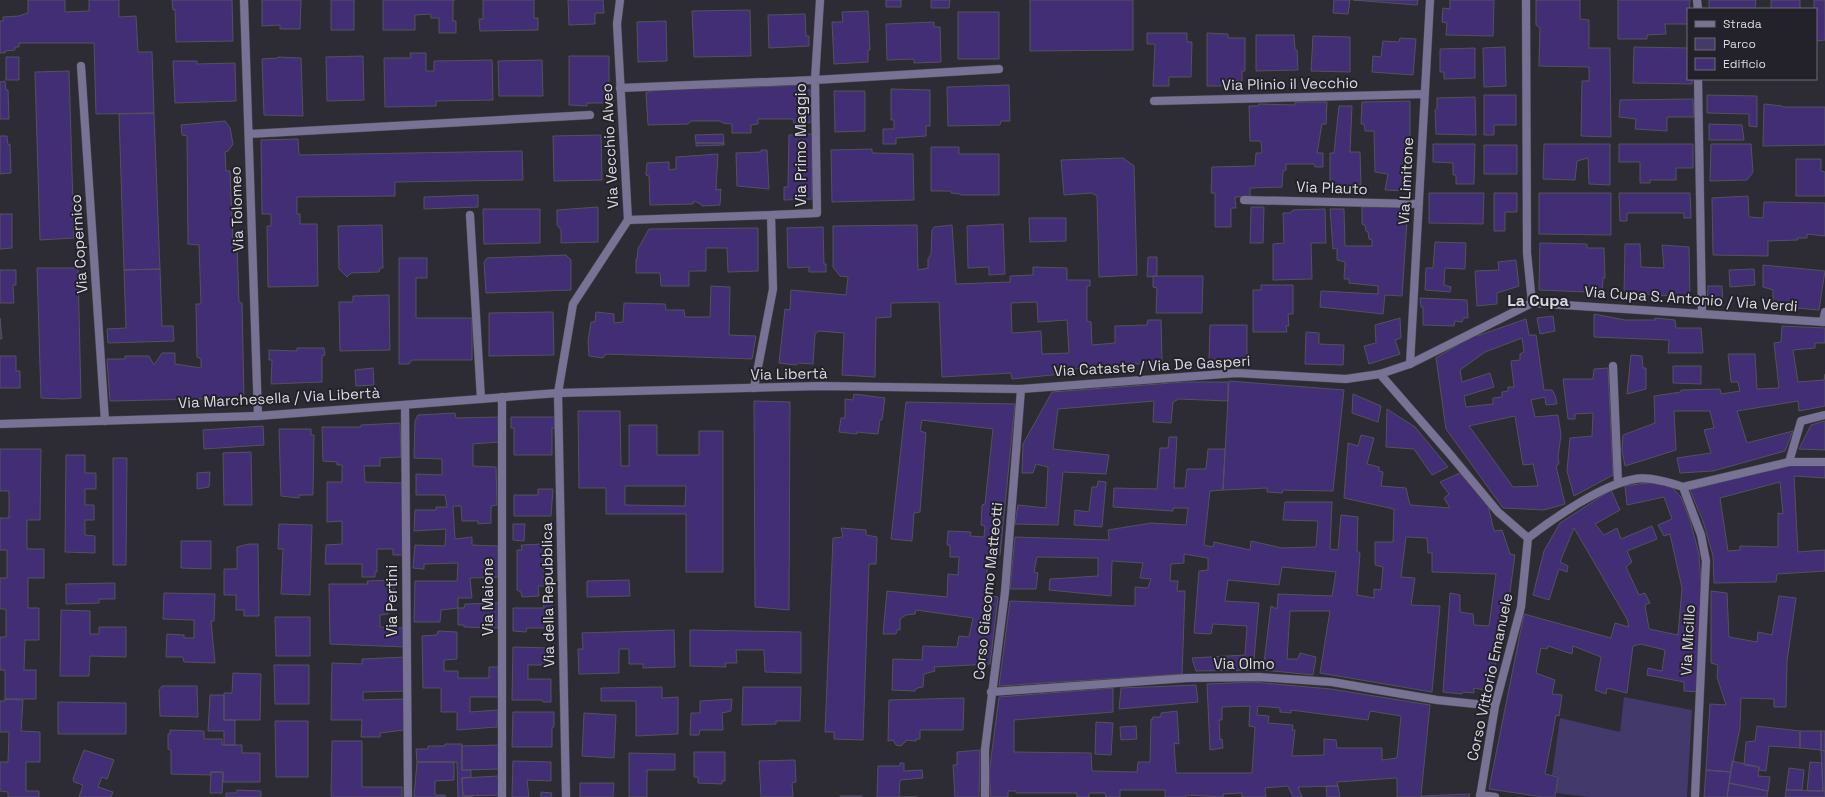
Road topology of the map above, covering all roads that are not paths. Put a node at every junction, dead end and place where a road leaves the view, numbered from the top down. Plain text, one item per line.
1 (244, 0) edge
2 (620, 0) edge
3 (820, 0) edge
4 (1430, 0) edge
5 (1526, 0) edge
6 (81, 66) dead end
7 (999, 69) dead end
8 (815, 80) junction
9 (1698, 80) edge
10 (620, 88) junction
11 (1425, 94) junction
12 (1154, 101) dead end
13 (590, 115) dead end
14 (249, 134) junction
15 (1244, 200) dead end
16 (1419, 204) junction
17 (470, 215) dead end
18 (771, 215) junction
19 (628, 220) junction
20 (1532, 304) junction
21 (1825, 312) edge
22 (1702, 314) junction
23 (1824, 322) edge
24 (1410, 364) junction
25 (1613, 366) dead end
26 (1380, 374) junction
27 (754, 388) junction
28 (1021, 389) junction
29 (558, 393) junction
30 (502, 397) junction
31 (481, 399) junction
32 (405, 405) junction
33 (1825, 415) edge
34 (258, 416) junction
35 (105, 421) junction
36 (0, 424) edge
37 (1789, 462) junction
38 (1825, 462) edge
39 (1618, 483) junction
40 (1683, 487) junction
41 (1528, 538) junction
42 (991, 692) junction
43 (1495, 706) junction
44 (1480, 796) edge
45 (408, 797) edge
46 (502, 797) edge
47 (566, 797) edge
48 (985, 797) edge
49 (1496, 797) edge
50 (1695, 797) edge

1 - 14 street, Via Tolomeo
2 - 10 street, Via Vecchio Alveo
3 - 8 street, Via Primo Maggio
4 - 11 street, Via Limitone
5 - 20 street
6 - 35 street, Via Copernico
7 - 8 street
8 - 10 street
8 - 18 street, Via Primo Maggio
9 - 22 street
10 - 19 street, Via Vecchio Alveo
11 - 12 street, Via Plinio il Vecchio
11 - 16 street, Via Limitone
13 - 14 street
14 - 34 street, Via Tolomeo
15 - 16 street, Via Plauto
16 - 24 street, Via Limitone
17 - 31 street
18 - 19 street
18 - 27 street, Via Primo Maggio
19 - 29 street, Via Vecchio Alveo
20 - 22 street, Via Cupa S. Antonio / Via Verdi
20 - 24 street, Via Cupa S. Antonio / Via Verdi
21 - 23 street
22 - 23 street, Via Cupa S. Antonio / Via Verdi
24 - 26 street, Via Cupa S. Antonio / Via Verdi
25 - 39 street
26 - 28 street, Via Cataste / Via De Gasperi
26 - 41 street
27 - 28 street, Via Libertà
27 - 29 street, Via Libertà
28 - 42 street, Corso Giacomo Matteotti
29 - 30 street, Via Marchesella / Via Libertà
29 - 47 street, Via della Repubblica
30 - 31 street, Via Marchesella / Via Libertà
30 - 46 street, Via Maione
31 - 32 street, Via Marchesella / Via Libertà
32 - 34 street, Via Marchesella / Via Libertà
32 - 45 street, Via Pertini
33 - 37 street
34 - 35 street, Via Marchesella / Via Libertà
35 - 36 street, Via Marchesella / Via Libertà
37 - 38 street
37 - 40 street
39 - 40 street
39 - 41 street
40 - 50 street, Via Micillo
41 - 43 street, Corso Vittorio Emanuele
42 - 43 street, Via Olmo
42 - 48 street, Corso Giacomo Matteotti
43 - 44 street, Corso Vittorio Emanuele
44 - 49 street

